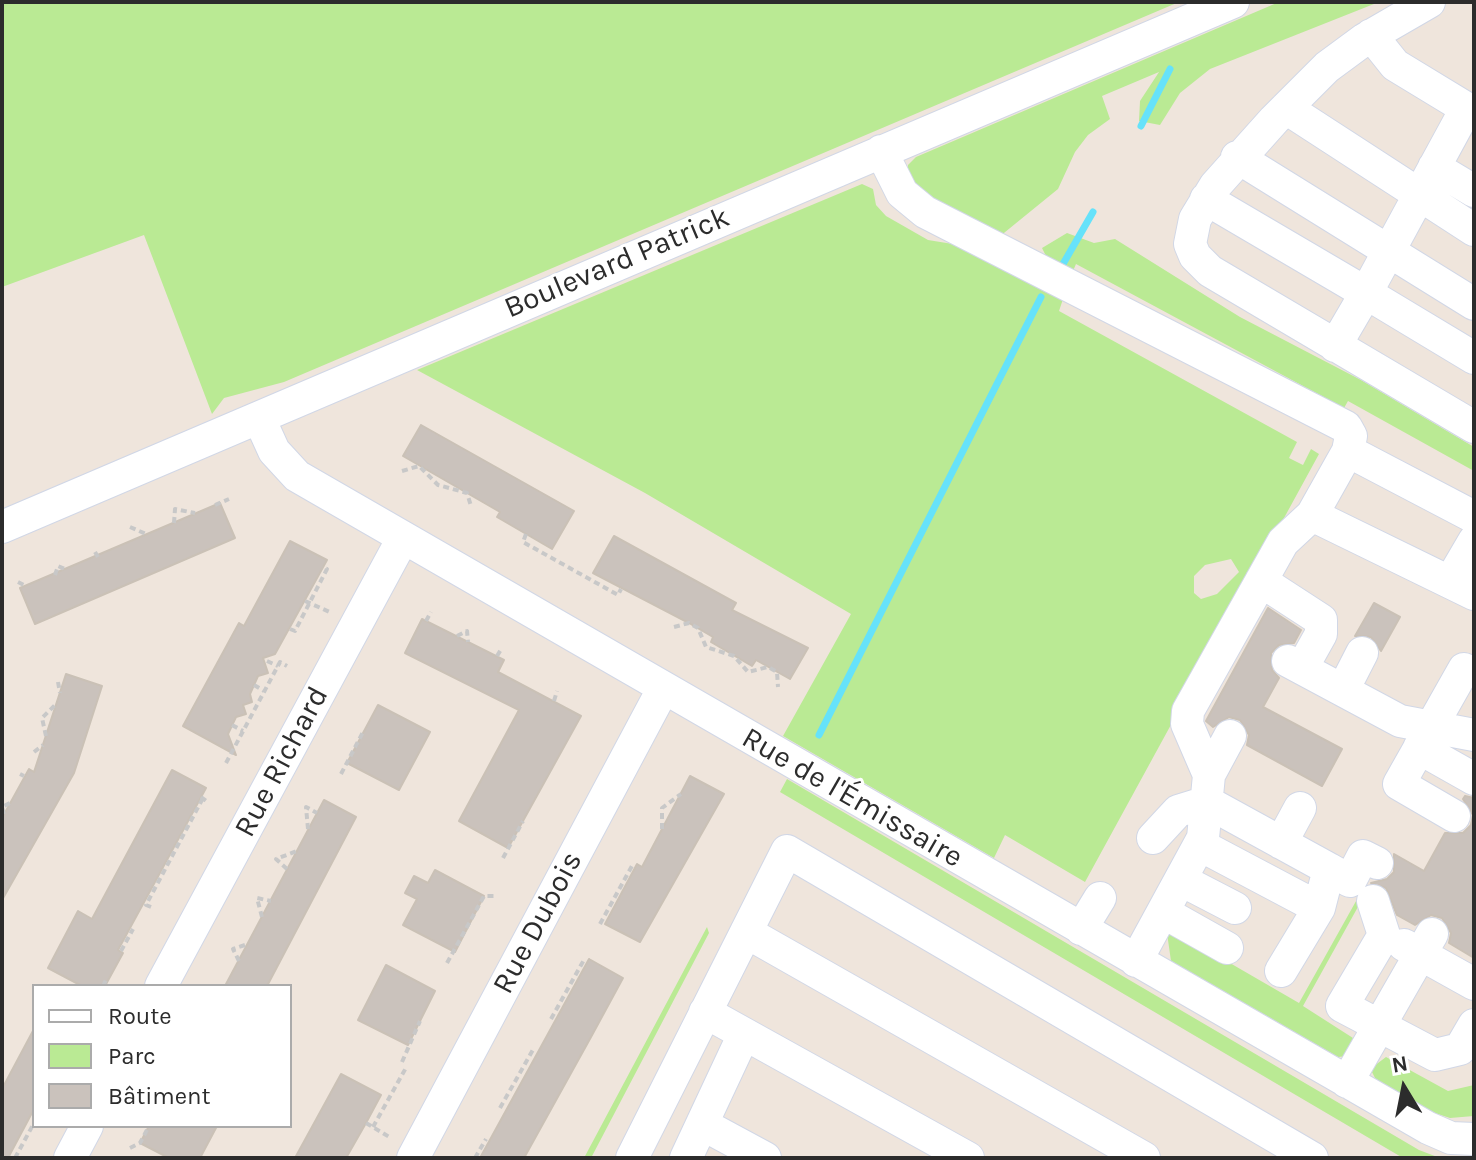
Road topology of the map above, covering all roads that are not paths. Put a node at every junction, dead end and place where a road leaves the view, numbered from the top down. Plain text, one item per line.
1 (1233, 2) edge
2 (1429, 2) edge
3 (1371, 35) junction
4 (1286, 108) junction
5 (1470, 111) edge
6 (881, 151) junction
7 (1237, 157) junction
8 (1434, 167) junction
9 (1474, 191) edge
10 (1419, 197) junction
11 (1206, 199) junction
12 (1474, 230) edge
13 (1388, 253) junction
14 (1366, 293) junction
15 (1474, 304) edge
16 (1335, 346) junction
17 (1474, 358) edge
18 (259, 418) junction
19 (1474, 427) edge
20 (1348, 451) junction
21 (1312, 515) junction
22 (1474, 517) edge
23 (2, 527) edge
24 (403, 538) junction
25 (1474, 541) edge
26 (1261, 581) junction
27 (1462, 588) edge
28 (1362, 653) dead end
29 (1464, 669) dead end
30 (663, 689) junction
31 (1343, 690) junction
32 (1474, 735) edge
33 (1230, 736) dead end
34 (1425, 737) junction
35 (1474, 779) edge
36 (1208, 789) junction
37 (1300, 808) dead end
38 (1454, 816) dead end
39 (1153, 838) dead end
40 (1281, 843) junction
41 (1200, 845) junction
42 (1377, 863) dead end
43 (1329, 869) junction
44 (1181, 880) junction
45 (1100, 898) dead end
46 (1373, 901) dead end
47 (1235, 908) dead end
48 (1319, 908) junction
49 (1163, 912) junction
50 (1081, 929) junction
51 (746, 932) junction
52 (1384, 935) junction
53 (1426, 944) junction
54 (1227, 948) dead end
55 (1136, 961) junction
56 (1281, 971) dead end
57 (162, 984) edge
58 (1474, 984) edge
59 (705, 1012) junction
60 (1474, 1025) edge
61 (1379, 1026) junction
62 (744, 1034) junction
63 (1347, 1082) junction
64 (702, 1124) junction
65 (86, 1128) edge
66 (1474, 1139) edge
67 (70, 1158) edge
68 (413, 1158) edge
69 (632, 1158) edge
70 (686, 1158) edge
71 (765, 1158) edge
72 (968, 1158) edge
73 (1144, 1158) edge
74 (1312, 1158) edge

1 - 6 street, Boulevard Patrick
2 - 3 street
3 - 4 street
3 - 5 street
4 - 7 street
4 - 10 street
5 - 8 street
6 - 18 street, Boulevard Patrick
6 - 20 street
7 - 11 street
7 - 13 street
8 - 9 street
8 - 10 street
10 - 12 street
10 - 13 street
11 - 14 street
11 - 16 street
13 - 14 street
13 - 15 street
14 - 16 street
14 - 17 street
16 - 19 street
18 - 23 street, Boulevard Patrick
18 - 24 street, Rue de l'Émissaire
20 - 21 street
20 - 22 street
21 - 26 street
21 - 27 street
24 - 30 street, Rue de l'Émissaire
24 - 57 street, Rue Richard
25 - 27 street
26 - 31 street
26 - 36 street
28 - 31 street
29 - 34 street
30 - 50 street, Rue de l'Émissaire
30 - 68 street, Rue Dubois
31 - 34 street
32 - 34 street
33 - 36 street
34 - 35 street
34 - 38 street
36 - 39 street
36 - 40 street
36 - 41 street
37 - 40 street
40 - 43 street
41 - 44 street
41 - 48 street
42 - 43 street
43 - 48 street
44 - 47 street
44 - 49 street
45 - 50 street
46 - 52 street
48 - 56 street
49 - 54 street
49 - 55 street
50 - 55 street, Rue de l'Émissaire
51 - 59 street
51 - 73 street
51 - 74 street
52 - 53 street
52 - 61 street
53 - 58 street
53 - 61 street
55 - 63 street, Rue de l'Émissaire
59 - 62 street
59 - 69 street
60 - 61 street
61 - 63 street
62 - 64 street
62 - 72 street
63 - 66 street, Rue de l'Émissaire
64 - 70 street
64 - 71 street
65 - 67 street

